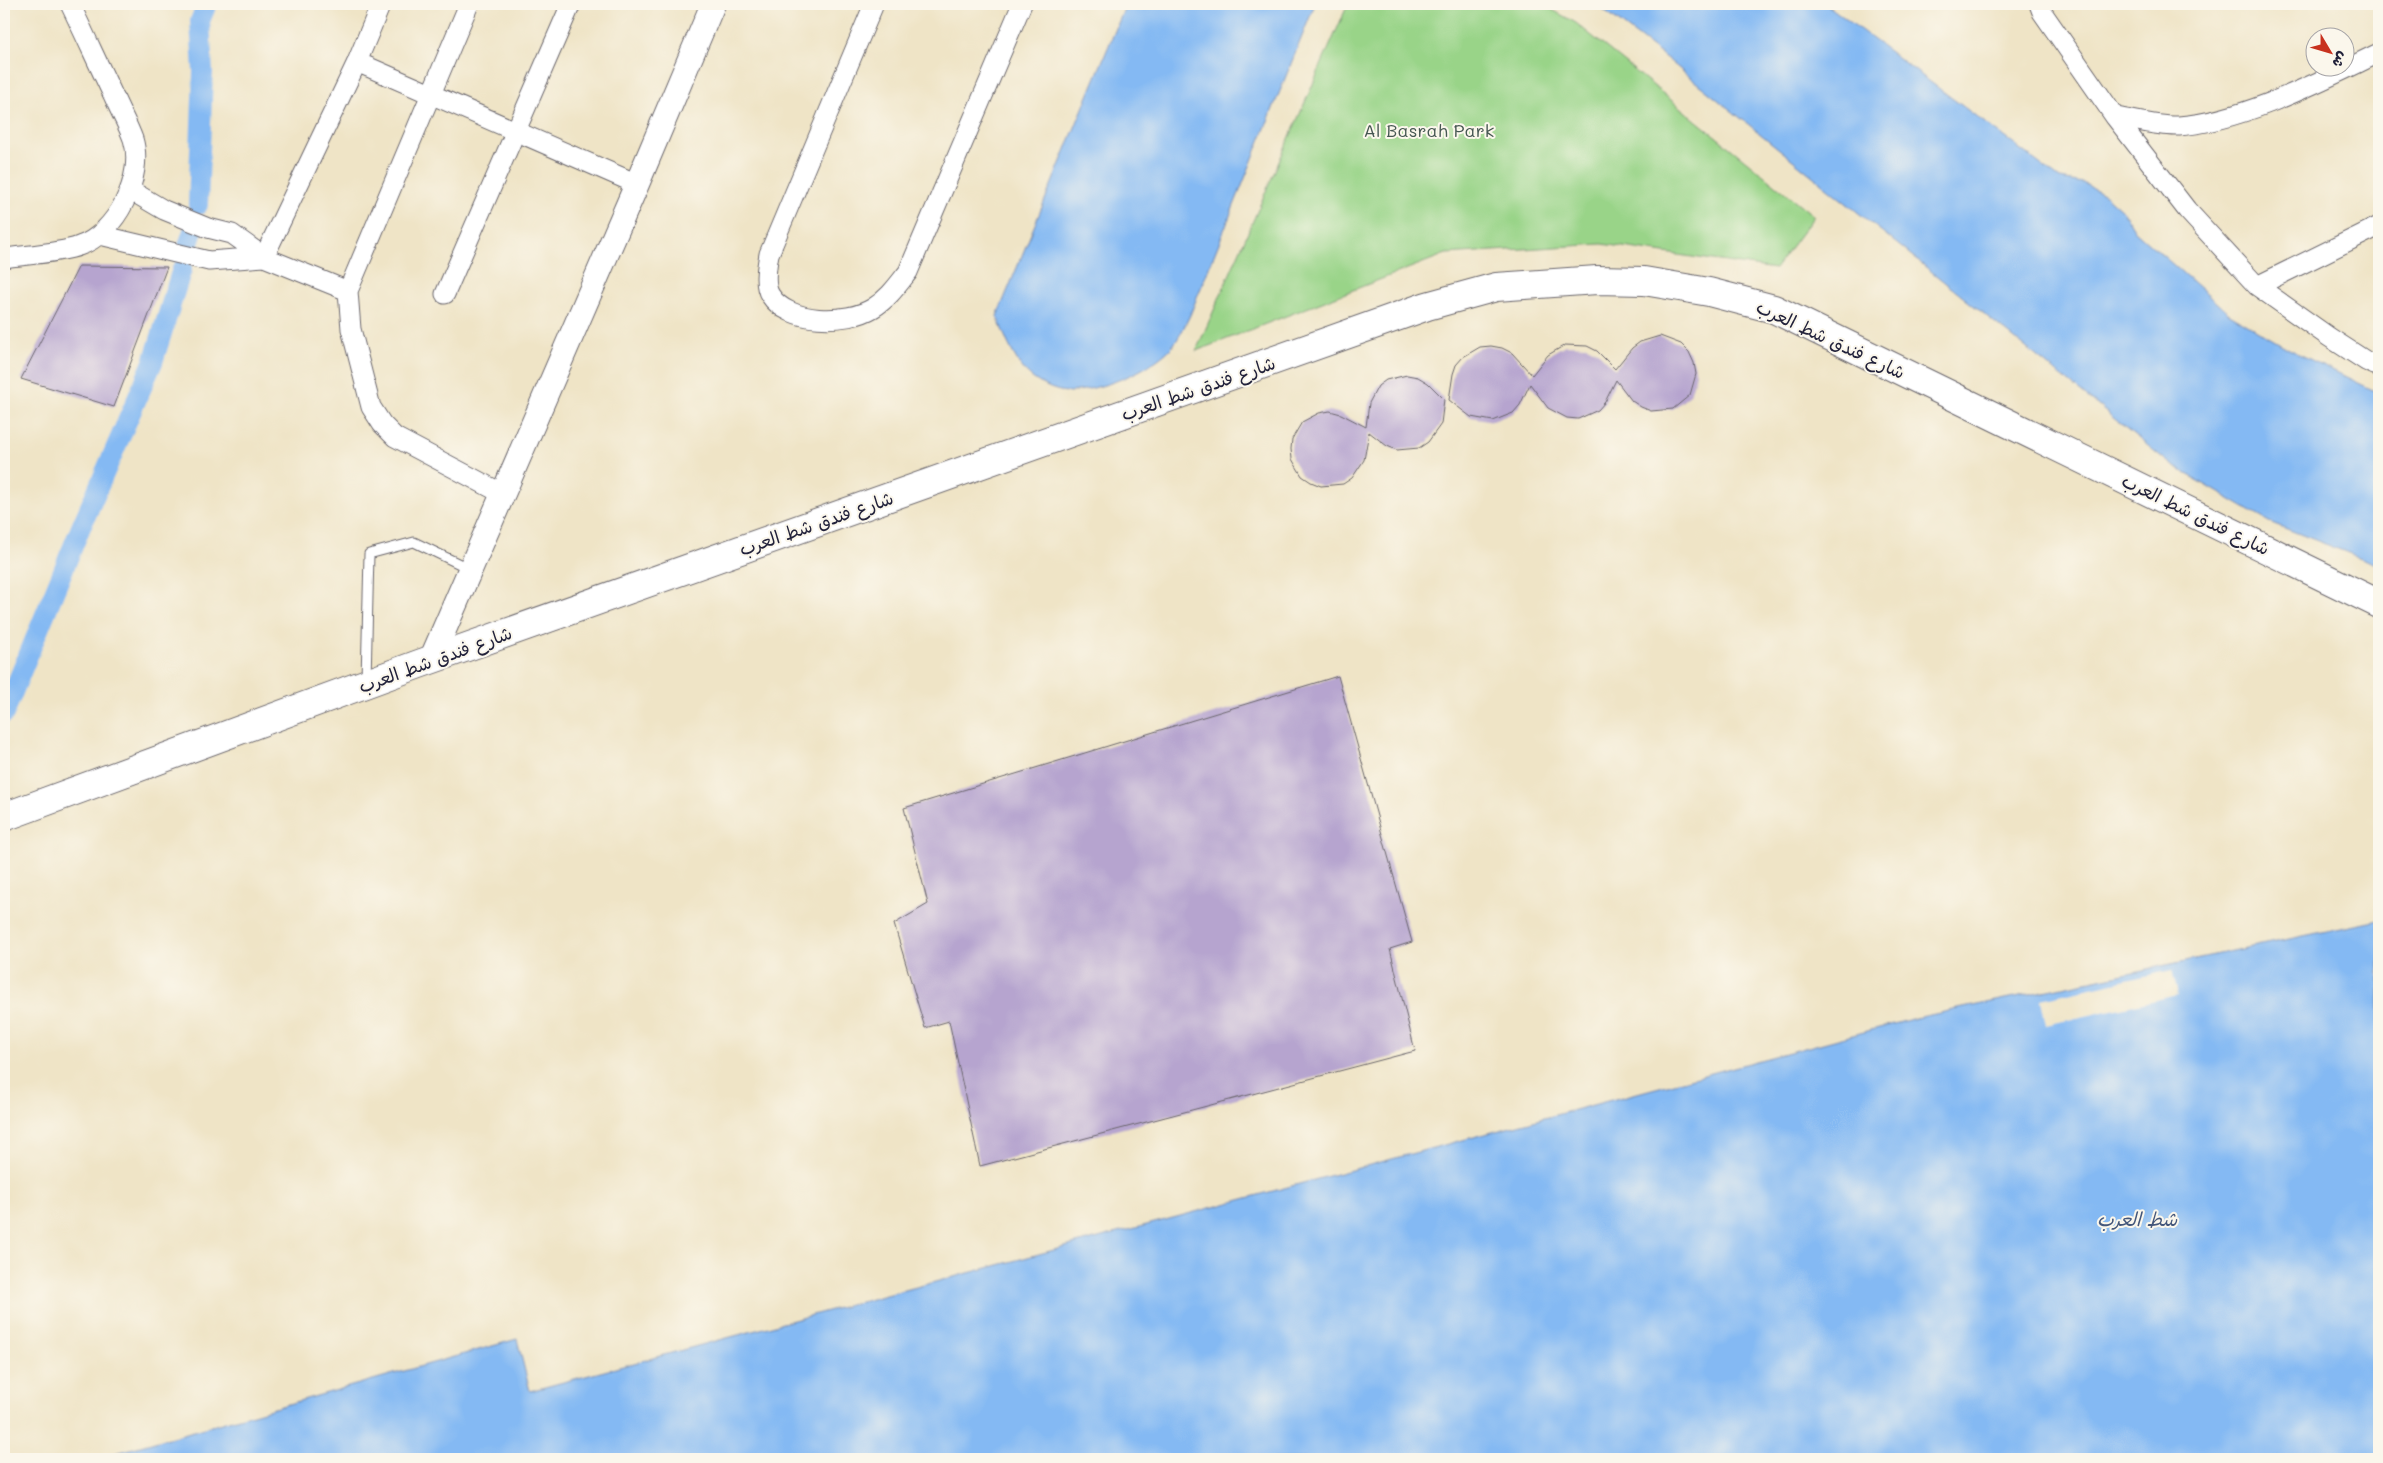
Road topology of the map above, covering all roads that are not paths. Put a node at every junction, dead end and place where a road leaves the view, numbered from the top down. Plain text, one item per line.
1 (70, 4) edge
2 (381, 4) edge
3 (469, 4) edge
4 (571, 4) edge
5 (713, 4) edge
6 (874, 4) edge
7 (1022, 4) edge
8 (2039, 4) edge
9 (2379, 53) edge
10 (357, 62) junction
11 (431, 94) junction
12 (2115, 116) junction
13 (516, 130) junction
14 (637, 184) junction
15 (130, 190) junction
16 (2379, 226) edge
17 (100, 235) junction
18 (264, 257) junction
19 (4, 258) edge
20 (2257, 286) junction
21 (348, 291) junction
22 (445, 294) dead end
23 (2379, 367) edge
24 (503, 494) junction
25 (470, 569) junction
26 (2379, 604) edge
27 (431, 660) junction
28 (366, 684) junction
29 (4, 817) edge

1 - 15 street
2 - 10 street
3 - 11 street
4 - 13 street
5 - 14 street
6 - 7 street
8 - 12 street
9 - 12 street
10 - 11 street
10 - 18 street
11 - 13 street
11 - 21 street
12 - 20 street
13 - 14 street
13 - 22 street
14 - 24 street
15 - 17 street
15 - 18 street
16 - 20 street
17 - 18 street
17 - 19 street
18 - 21 street
20 - 23 street
21 - 24 street
24 - 25 street
25 - 27 street
25 - 28 lane
26 - 27 main road, شارع فندق شط العرب
27 - 28 main road, شارع فندق شط العرب
28 - 29 main road, شارع فندق شط العرب

